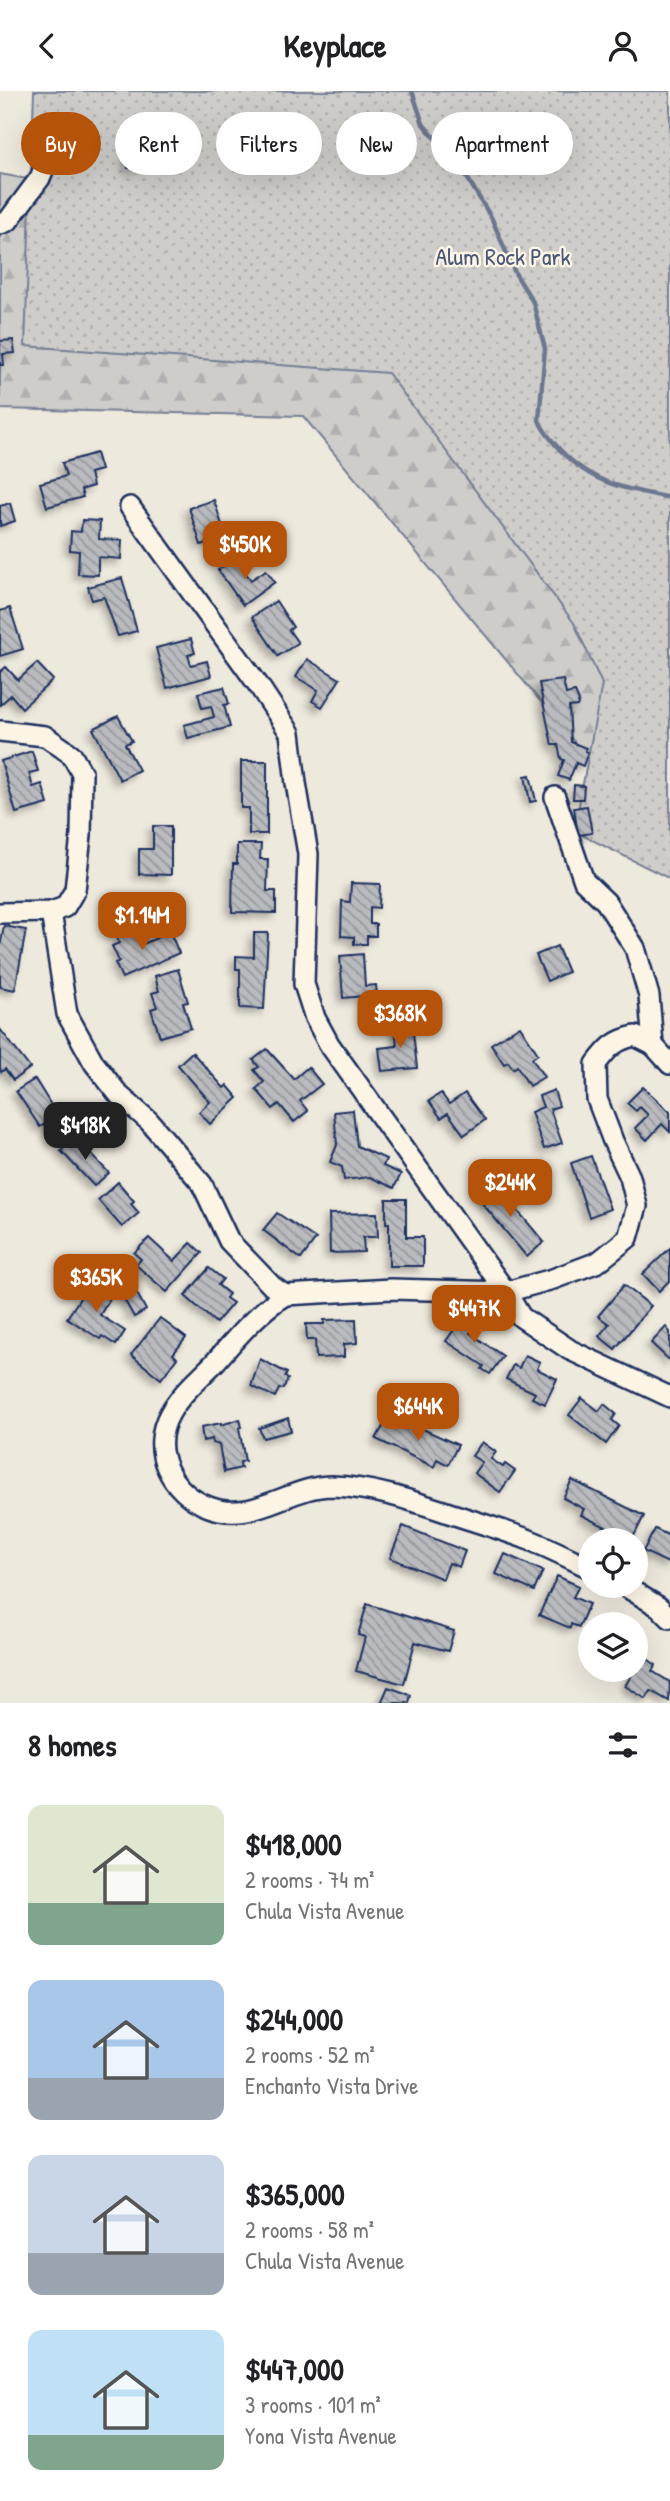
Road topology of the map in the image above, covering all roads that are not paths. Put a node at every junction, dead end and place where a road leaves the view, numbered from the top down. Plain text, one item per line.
1 (41, 175) edge
2 (0, 224) edge
3 (130, 507) dead end
4 (0, 731) edge
5 (555, 797) dead end
6 (51, 912) junction
7 (0, 913) edge
8 (653, 1045) junction
9 (670, 1064) edge
10 (506, 1292) junction
11 (285, 1295) junction
12 (670, 1397) edge
13 (578, 1562) edge
14 (644, 1598) edge
15 (670, 1618) edge

1 - 2 street
3 - 10 street
4 - 6 street
5 - 8 street
6 - 7 street
6 - 11 street
8 - 9 street
8 - 10 street
10 - 11 street
10 - 12 street
11 - 13 street
14 - 15 street

